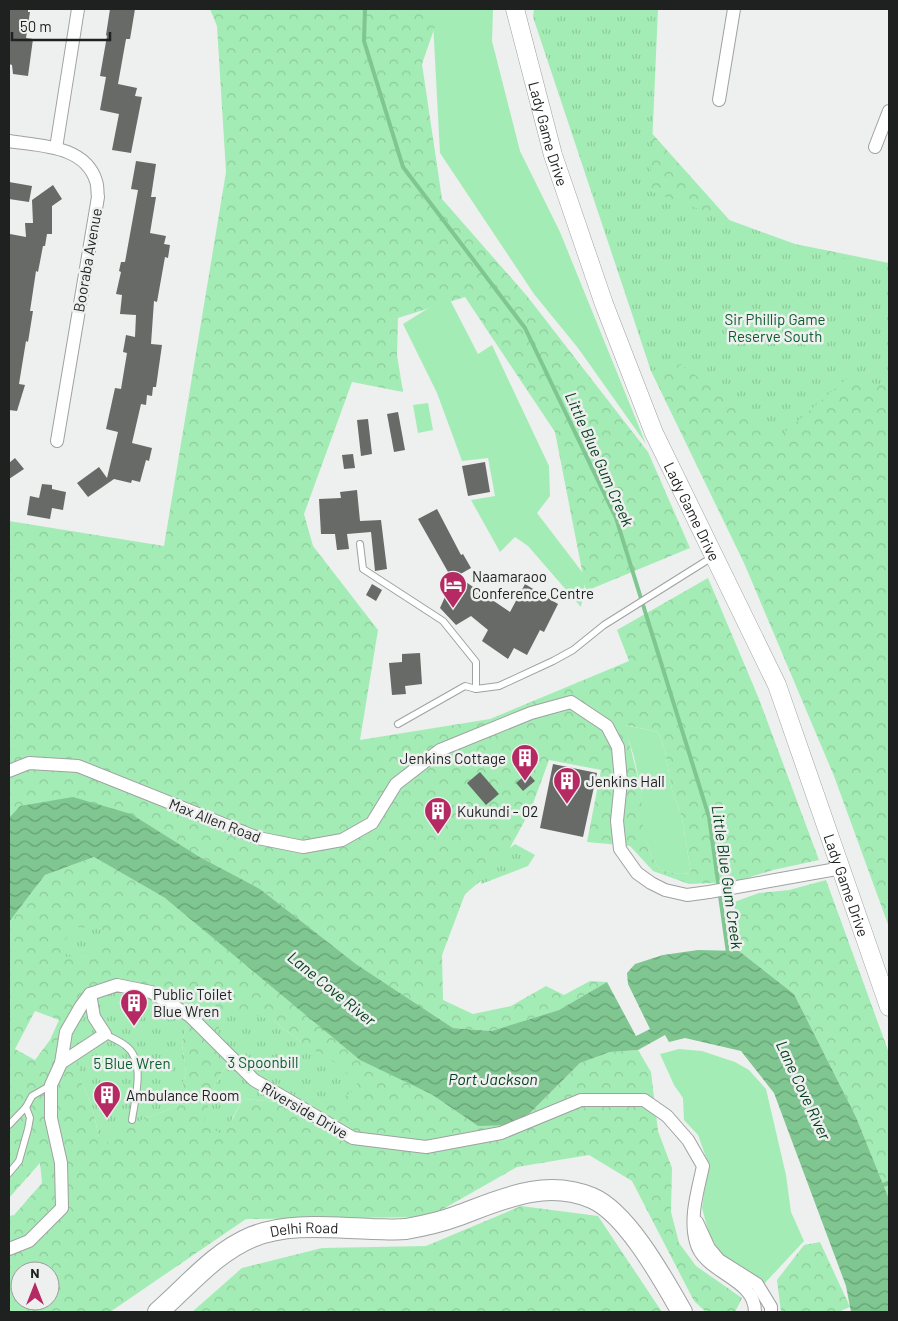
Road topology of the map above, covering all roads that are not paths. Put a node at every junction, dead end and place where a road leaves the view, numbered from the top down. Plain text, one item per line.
1 (78, 9) edge
2 (515, 9) edge
3 (734, 9) edge
4 (720, 100) dead end
5 (889, 111) edge
6 (9, 142) edge
7 (875, 147) dead end
8 (56, 148) junction
9 (57, 441) dead end
10 (360, 544) dead end
11 (715, 555) junction
12 (476, 689) junction
13 (398, 724) dead end
14 (9, 771) edge
15 (842, 868) junction
16 (90, 994) junction
17 (889, 1007) edge
18 (105, 1034) junction
19 (61, 1063) junction
20 (51, 1085) junction
21 (26, 1107) junction
22 (132, 1120) dead end
23 (9, 1125) edge
24 (9, 1173) edge
25 (694, 1212) junction
26 (9, 1249) edge
27 (158, 1312) edge
28 (682, 1312) edge
29 (755, 1312) edge
30 (772, 1312) edge

1 - 8 street
2 - 11 main road, Lady Game Drive
3 - 4 street
5 - 7 street
6 - 8 street, Booraba Avenue
8 - 9 street, Booraba Avenue
10 - 12 lane
11 - 12 lane
11 - 15 main road, Lady Game Drive
12 - 13 lane
14 - 15 street, Max Allen Road
15 - 17 main road, Lady Game Drive
16 - 18 street
16 - 19 street
16 - 25 street, Riverside Drive
18 - 19 street
18 - 22 lane
19 - 20 street
20 - 21 lane
20 - 26 street
21 - 23 lane
21 - 24 lane
25 - 29 street, Riverside Drive
25 - 30 street
27 - 28 main road, Delhi Road

